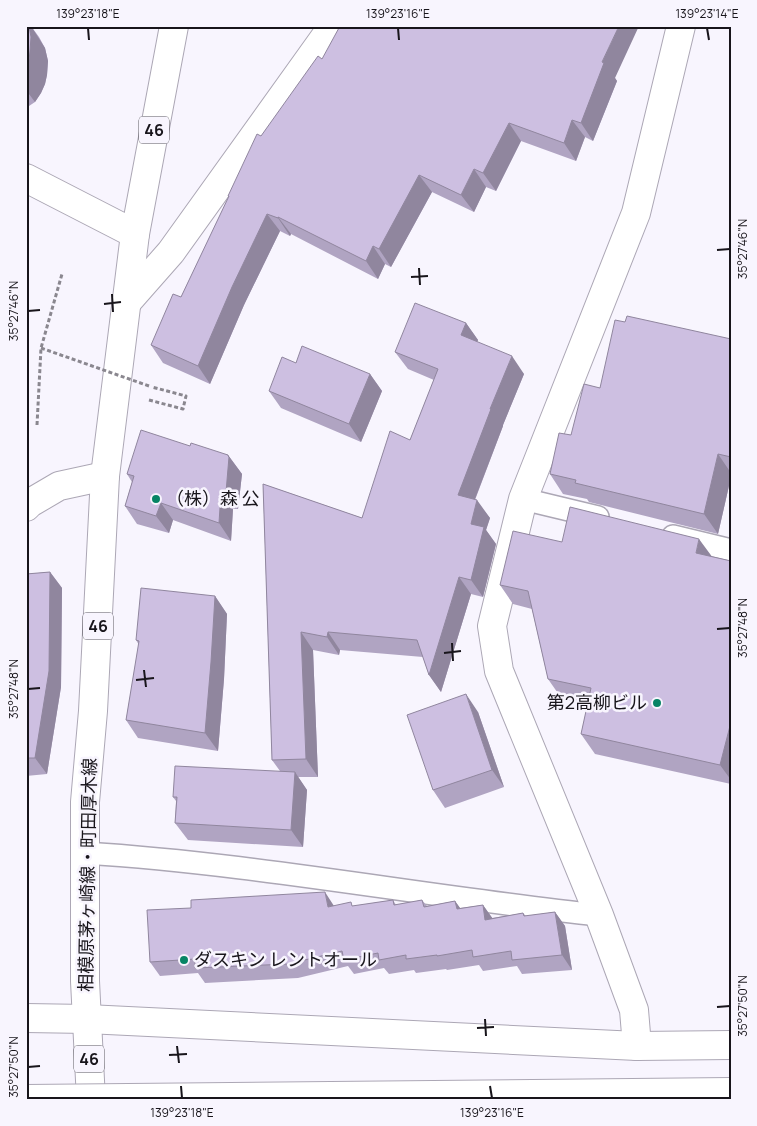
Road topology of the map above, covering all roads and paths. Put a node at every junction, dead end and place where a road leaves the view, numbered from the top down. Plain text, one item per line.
1 (174, 26) edge
2 (333, 26) edge
3 (681, 26) edge
4 (26, 178) edge
5 (135, 234) junction
6 (62, 274) dead end
7 (128, 302) junction
8 (41, 348) junction
9 (141, 398) dead end
10 (37, 425) dead end
11 (105, 476) junction
12 (522, 499) junction
13 (26, 507) edge
14 (617, 522) edge
15 (655, 532) edge
16 (731, 550) edge
17 (85, 853) junction
18 (599, 915) junction
19 (26, 1018) edge
20 (86, 1019) junction
21 (731, 1045) edge
22 (637, 1046) junction
23 (731, 1092) edge
24 (26, 1098) edge
25 (91, 1100) edge

1 - 5 main road, 相模原茅ヶ崎線・町田厚木線 / 46
2 - 7 main road
3 - 12 main road
4 - 5 main road
5 - 7 main road, 相模原茅ヶ崎線・町田厚木線 / 46
6 - 8 path
7 - 11 main road, 相模原茅ヶ崎線・町田厚木線 / 46
8 - 9 path, bridge
8 - 10 path
11 - 13 main road
11 - 17 main road, 相模原茅ヶ崎線・町田厚木線 / 46
12 - 14 lane
12 - 18 main road
15 - 16 lane
17 - 18 lane
17 - 20 main road, 相模原茅ヶ崎線・町田厚木線 / 46
18 - 22 main road
19 - 20 main road
20 - 22 main road
20 - 25 main road, 相模原茅ヶ崎線・町田厚木線 / 46
21 - 22 main road
23 - 24 main road, bridge

